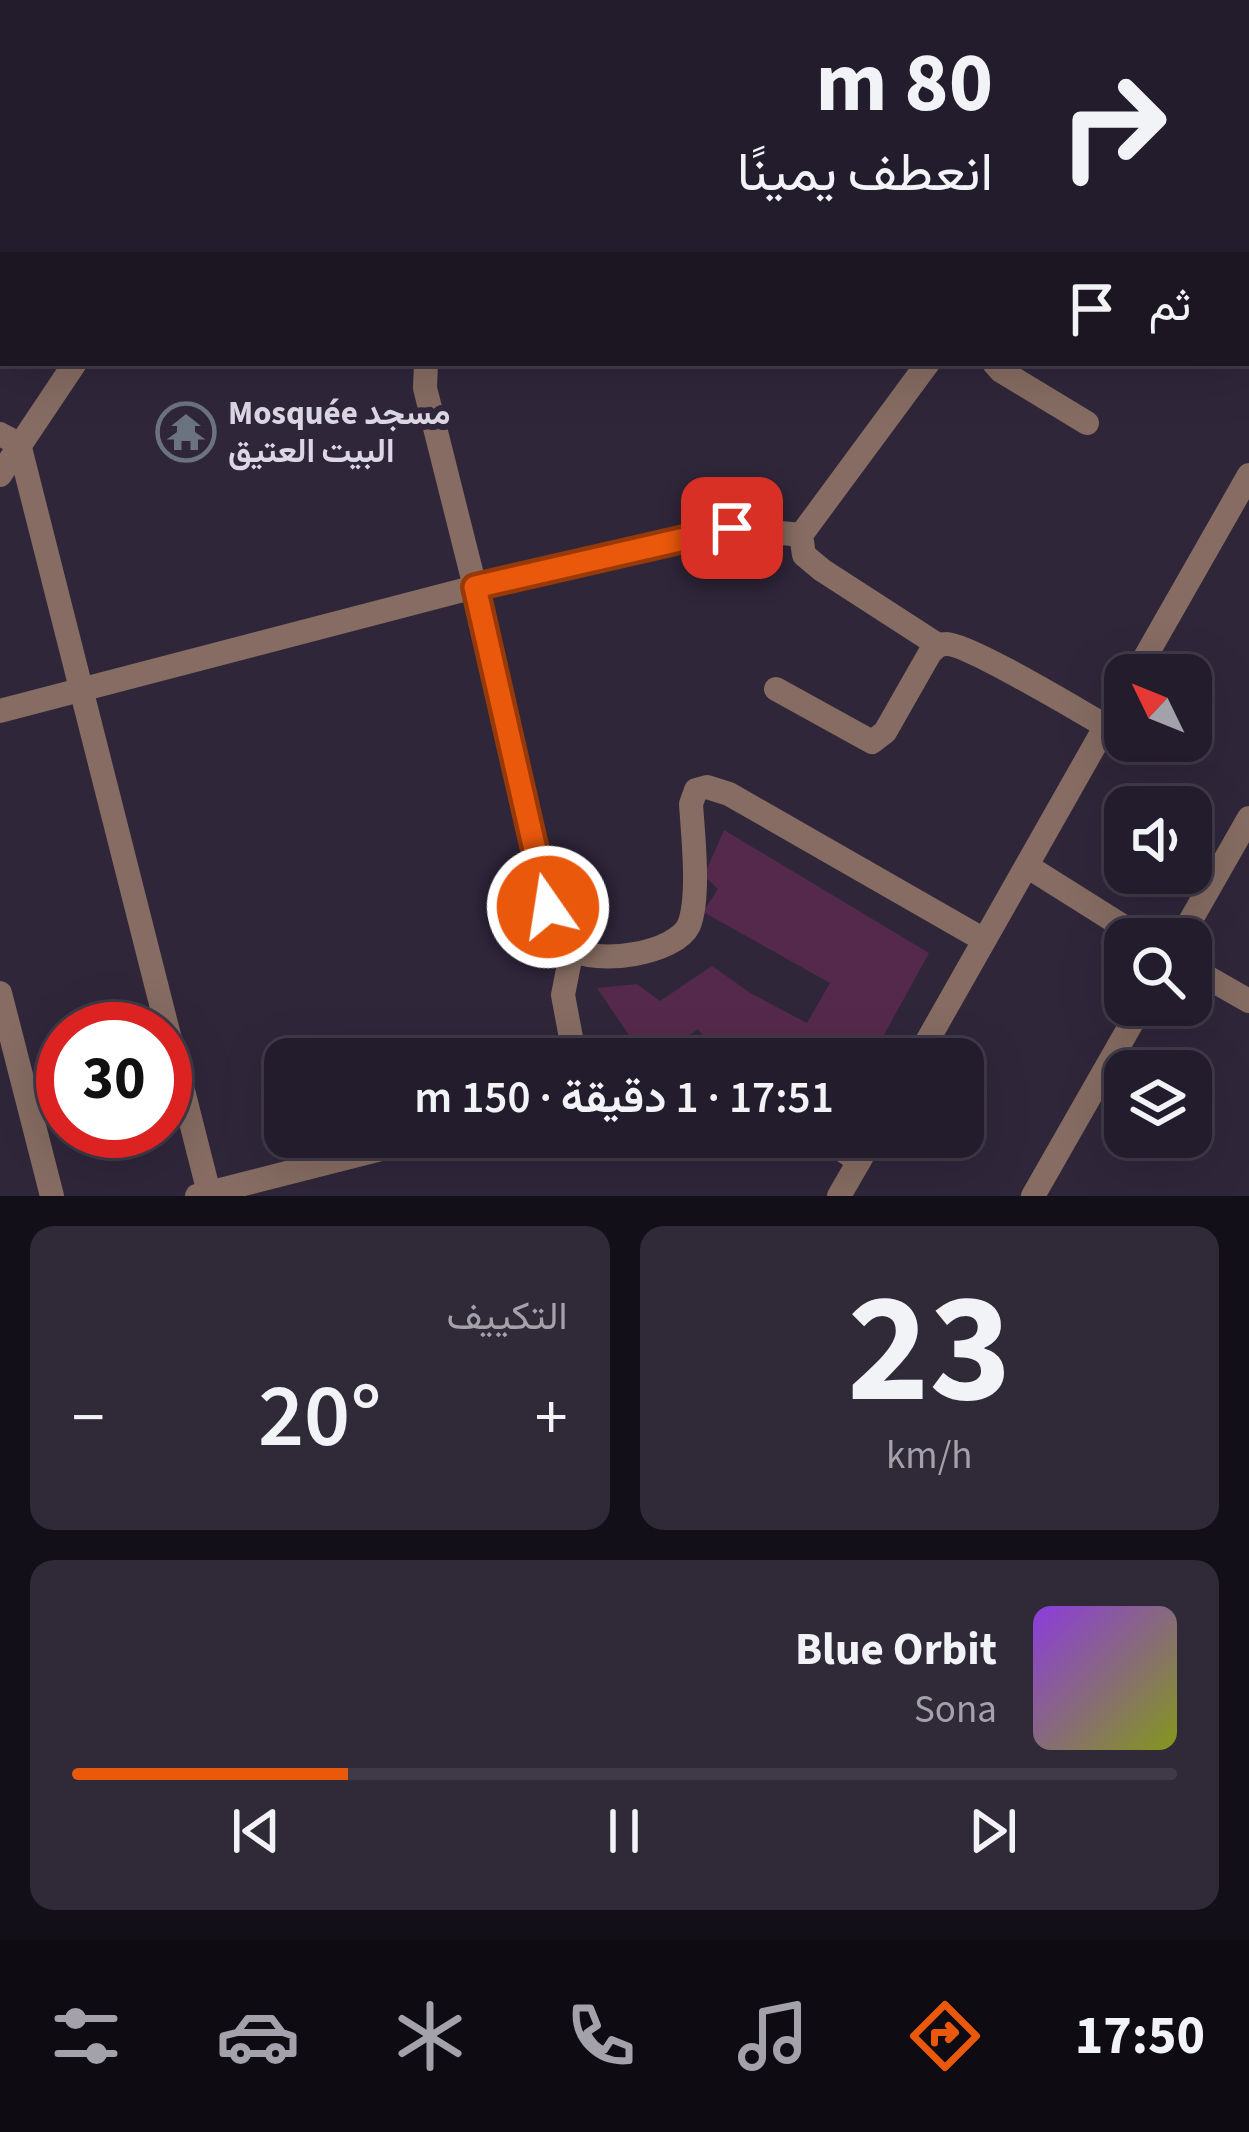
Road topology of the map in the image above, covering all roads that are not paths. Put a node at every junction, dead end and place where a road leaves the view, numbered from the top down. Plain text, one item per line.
1 (72, 366) edge
2 (426, 366) edge
3 (926, 366) edge
4 (997, 366) edge
5 (1087, 423) dead end
6 (10, 439) edge
7 (0, 475) edge
8 (1247, 483) edge
9 (801, 535) junction
10 (475, 587) junction
11 (938, 646) junction
12 (1147, 654) edge
13 (80, 689) junction
14 (776, 689) dead end
15 (0, 711) edge
16 (1104, 725) edge
17 (1104, 730) edge
18 (1249, 818) edge
19 (1027, 866) junction
20 (1110, 918) edge
21 (1192, 918) edge
22 (984, 940) junction
23 (572, 949) junction
24 (1212, 980) edge
25 (0, 993) edge
26 (1249, 1001) edge
27 (1130, 1026) edge
28 (570, 1038) edge
29 (929, 1038) edge
30 (345, 1158) edge
31 (855, 1158) edge
32 (862, 1158) edge
33 (860, 1161) junction
34 (203, 1194) edge
35 (52, 1196) edge
36 (839, 1196) edge
37 (1033, 1196) edge

1 - 6 street
2 - 10 street
3 - 9 street
4 - 5 street
6 - 7 street
6 - 13 street
8 - 12 street
9 - 10 street
9 - 11 street
10 - 13 street
10 - 23 street
11 - 14 street
11 - 16 street
13 - 15 street
13 - 34 street
17 - 19 street
18 - 21 street
19 - 20 street
19 - 22 street
22 - 23 street
22 - 29 street
23 - 28 street
24 - 26 street
25 - 35 street
27 - 37 street
30 - 34 street
31 - 33 street
32 - 33 street
33 - 36 street

